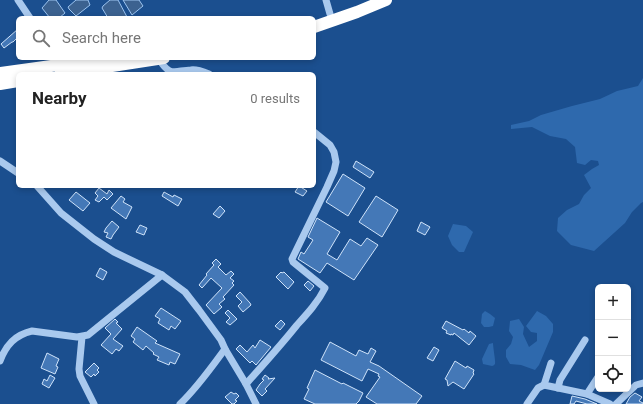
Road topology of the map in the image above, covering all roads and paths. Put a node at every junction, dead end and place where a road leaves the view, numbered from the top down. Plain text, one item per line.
1 (18, 0) edge
2 (326, 0) edge
3 (364, 0) edge
4 (386, 0) edge
5 (330, 14) junction
6 (29, 16) edge
7 (316, 18) edge
8 (316, 26) edge
9 (94, 60) edge
10 (148, 60) edge
11 (162, 60) edge
12 (73, 72) edge
13 (170, 72) edge
14 (179, 72) edge
15 (200, 72) edge
16 (0, 73) edge
17 (16, 81) edge
18 (0, 84) edge
19 (316, 134) edge
20 (0, 161) edge
21 (16, 172) edge
22 (39, 188) edge
23 (162, 275) junction
24 (82, 337) junction
25 (585, 340) dead end
26 (225, 349) junction
27 (0, 360) edge
28 (551, 363) dead end
29 (595, 382) edge
30 (643, 383) edge
31 (246, 384) junction
32 (544, 385) junction
33 (558, 388) junction
34 (587, 394) junction
35 (94, 404) edge
36 (180, 404) edge
37 (256, 404) edge
38 (527, 404) edge
39 (610, 404) edge
40 (616, 404) edge

1 - 6 street
2 - 5 street
3 - 5 highway
4 - 8 highway
5 - 7 highway
9 - 16 highway
10 - 12 highway
11 - 13 street
14 - 15 street
17 - 18 highway
19 - 31 street
20 - 21 street
22 - 23 street
23 - 24 street
23 - 26 street
24 - 27 street
24 - 35 street
25 - 33 street
26 - 31 street
26 - 36 street
28 - 32 street
29 - 34 street
30 - 40 street
31 - 37 street
32 - 33 street
32 - 38 street
33 - 34 street
34 - 39 street

